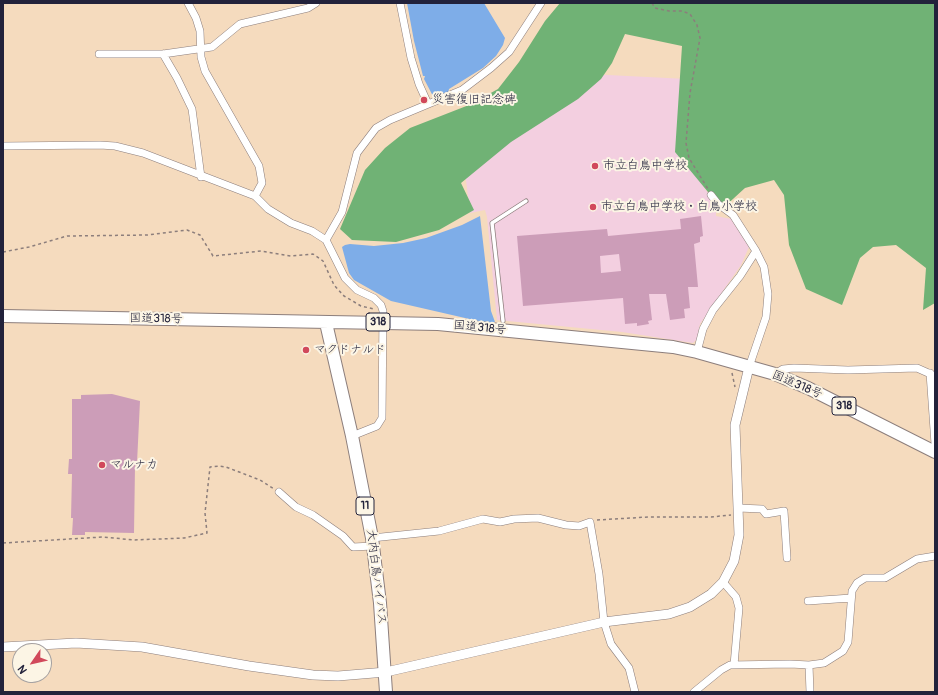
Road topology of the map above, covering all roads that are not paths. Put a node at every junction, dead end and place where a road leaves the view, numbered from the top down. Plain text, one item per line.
1 (188, 3) edge
2 (316, 3) edge
3 (400, 3) edge
4 (541, 3) edge
5 (202, 48) junction
6 (99, 54) dead end
7 (163, 54) junction
8 (428, 104) junction
9 (3, 146) edge
10 (201, 177) junction
11 (712, 195) road end
12 (256, 196) junction
13 (526, 201) dead end
14 (326, 240) junction
15 (756, 251) junction
16 (3, 316) edge
17 (383, 316) junction
18 (326, 322) junction
19 (503, 325) junction
20 (697, 352) junction
21 (749, 366) junction
22 (775, 374) junction
23 (932, 374) edge
24 (352, 436) junction
25 (935, 444) edge
26 (935, 452) edge
27 (279, 492) road end
28 (735, 511) junction
29 (372, 542) junction
30 (935, 556) edge
31 (787, 558) dead end
32 (723, 582) junction
33 (851, 598) junction
34 (808, 601) dead end
35 (604, 622) junction
36 (3, 647) edge
37 (734, 665) junction
38 (808, 666) junction
39 (386, 672) junction
40 (386, 692) edge
41 (636, 692) edge
42 (694, 692) edge
43 (810, 692) edge

1 - 5 street
2 - 5 street
3 - 8 street
4 - 8 street
5 - 7 street
5 - 12 street
6 - 7 street
7 - 10 street
8 - 14 street
9 - 10 street
10 - 12 street
11 - 15 street
12 - 14 street
13 - 19 lane
14 - 17 street
15 - 20 street
15 - 21 street
16 - 18 highway, 国道318号 / 318
17 - 18 highway, 国道318号 / 318
17 - 19 highway, 国道318号 / 318
17 - 24 street
18 - 24 highway, 大内白鳥バイパス / 11
19 - 20 highway, 国道318号 / 318
20 - 21 highway, 国道318号 / 318
21 - 22 highway, 国道318号 / 318
21 - 28 street
22 - 23 street
22 - 26 highway, 国道318号 / 318
23 - 25 street
24 - 29 highway, 大内白鳥バイパス / 11
27 - 29 street
28 - 31 street
28 - 32 street
29 - 35 street
29 - 39 highway, 大内白鳥バイパス / 11
30 - 33 street
32 - 35 street
32 - 37 street
33 - 34 street
33 - 38 street
35 - 39 street
35 - 41 street
36 - 39 street
37 - 38 street
37 - 42 street
38 - 43 street
39 - 40 highway, 大内白鳥バイパス / 11

